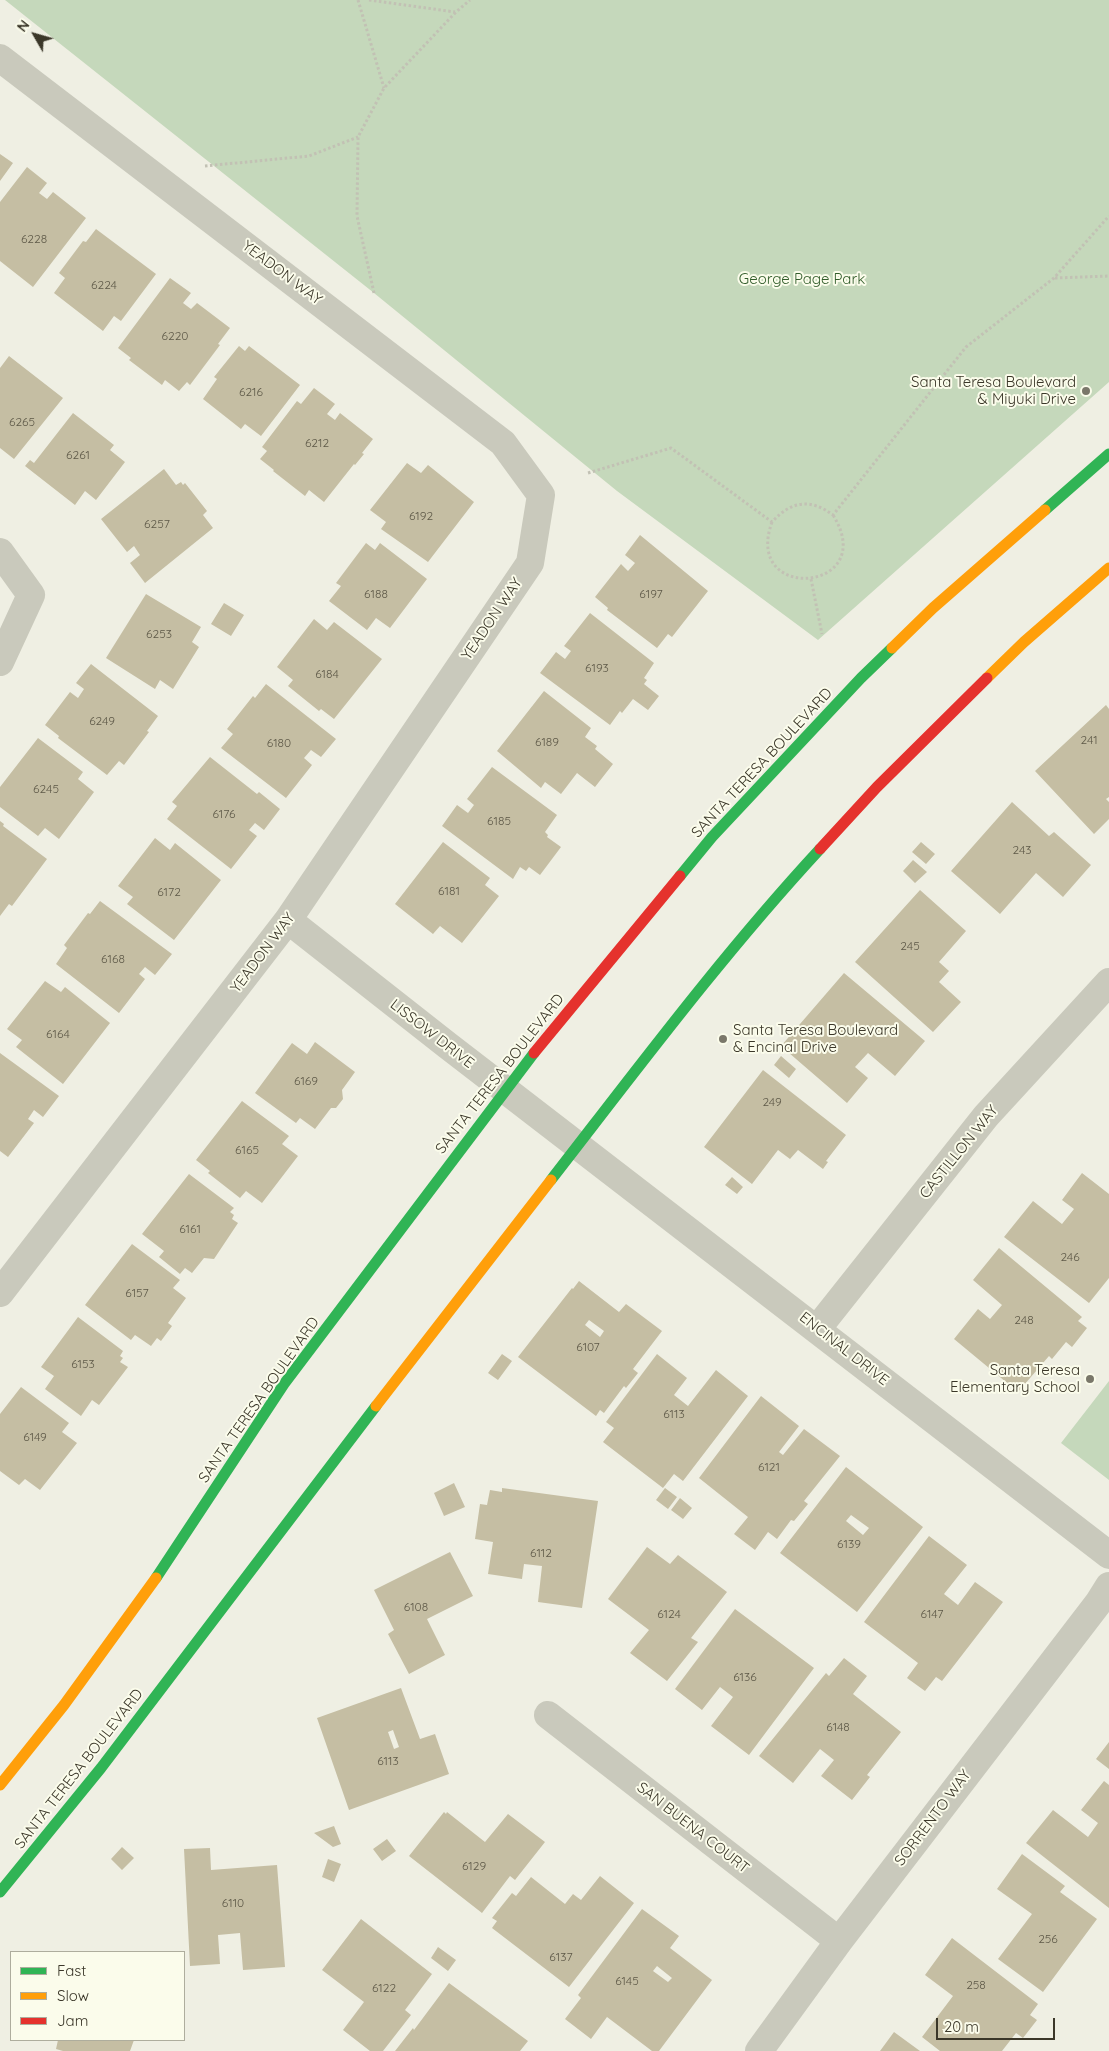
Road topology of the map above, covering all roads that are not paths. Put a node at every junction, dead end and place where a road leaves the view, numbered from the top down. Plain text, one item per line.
1 (0, 58) edge
2 (1109, 454) edge
3 (0, 552) edge
4 (1109, 568) edge
5 (0, 662) edge
6 (288, 920) junction
7 (1109, 982) edge
8 (505, 1090) junction
9 (577, 1145) junction
10 (0, 1293) edge
11 (817, 1329) junction
12 (1109, 1555) edge
13 (1109, 1586) edge
14 (548, 1715) dead end
15 (0, 1785) edge
16 (0, 1892) edge
17 (839, 1941) junction
18 (760, 2051) edge

1 - 6 street, YEADON WAY
2 - 8 main road, SANTA TERESA BOULEVARD
3 - 5 street
4 - 9 main road, SANTA TERESA BOULEVARD
6 - 8 street, LISSOW DRIVE
6 - 10 street, YEADON WAY
7 - 11 street, CASTILLON WAY
8 - 9 street, LISSOW DRIVE
8 - 15 main road, SANTA TERESA BOULEVARD
9 - 11 street, ENCINAL DRIVE
9 - 16 main road, SANTA TERESA BOULEVARD
11 - 12 street, ENCINAL DRIVE
13 - 17 street, SORRENTO WAY
14 - 17 street, SAN BUENA COURT
17 - 18 street, SORRENTO WAY

